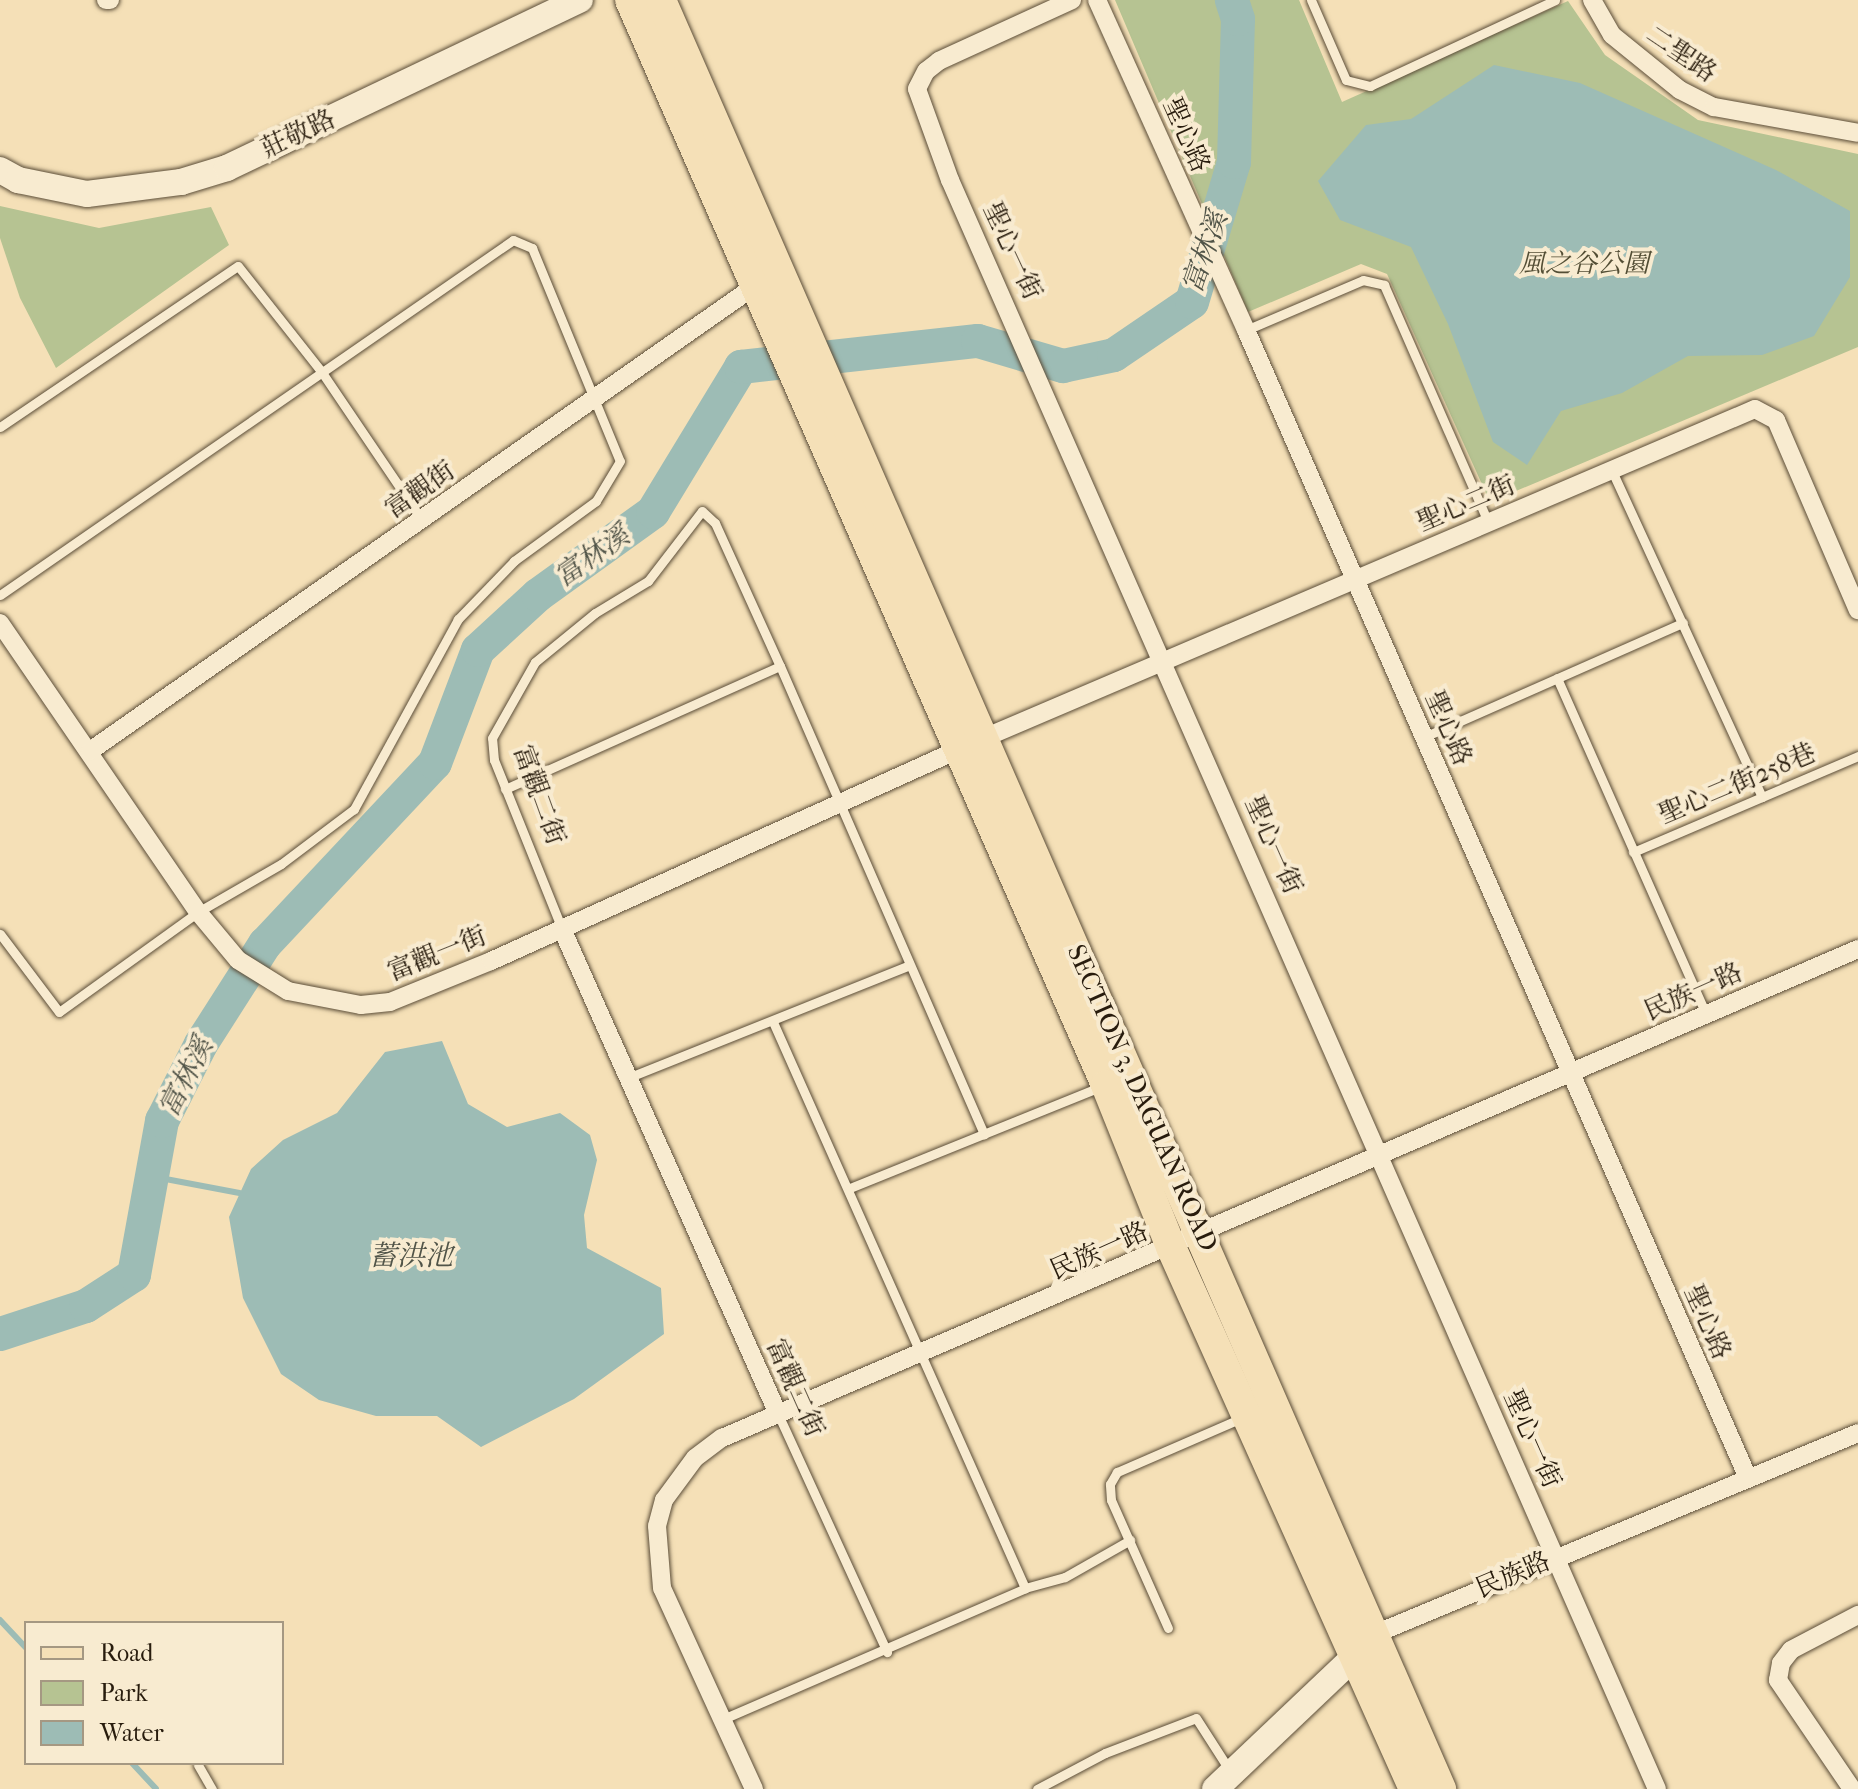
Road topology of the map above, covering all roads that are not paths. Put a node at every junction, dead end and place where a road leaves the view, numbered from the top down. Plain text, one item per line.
1 (580, 0) edge
2 (630, 0) edge
3 (661, 0) edge
4 (1072, 0) edge
5 (1097, 0) edge
6 (1311, 0) edge
7 (1555, 0) edge
8 (1592, 0) edge
9 (1858, 133) edge
10 (0, 170) edge
11 (766, 279) junction
12 (1246, 330) junction
13 (321, 371) junction
14 (597, 396) junction
15 (0, 427) edge
16 (1612, 471) junction
17 (422, 520) junction
18 (1488, 522) junction
19 (1354, 581) junction
20 (0, 595) edge
21 (1858, 610) edge
22 (0, 623) edge
23 (1683, 623) junction
24 (1163, 660) junction
25 (780, 666) junction
26 (1557, 678) junction
27 (1424, 737) junction
28 (972, 744) junction
29 (90, 751) junction
30 (1858, 756) edge
31 (505, 789) junction
32 (1762, 797) junction
33 (839, 803) junction
34 (1633, 852) junction
35 (198, 912) junction
36 (562, 929) junction
37 (0, 934) edge
38 (1858, 949) edge
39 (908, 966) junction
40 (1706, 1014) junction
41 (773, 1022) junction
42 (1569, 1076) junction
43 (630, 1077) junction
44 (1106, 1085) junction
45 (984, 1134) junction
46 (1381, 1158) junction
47 (850, 1188) junction
48 (1200, 1234) junction
49 (1171, 1247) junction
50 (920, 1355) junction
51 (1263, 1410) junction
52 (778, 1414) junction
53 (1858, 1433) edge
54 (1748, 1478) junction
55 (1130, 1540) junction
56 (1555, 1558) junction
57 (1025, 1588) junction
58 (1858, 1615) edge
59 (1168, 1628) dead end
60 (1365, 1646) junction
61 (887, 1652) junction
62 (723, 1719) junction
63 (198, 1765) edge
64 (1223, 1781) edge
65 (212, 1789) edge
66 (754, 1789) edge
67 (1037, 1789) edge
68 (1414, 1789) edge
69 (1441, 1789) edge
70 (1657, 1789) edge
71 (1852, 1789) edge

1 - 10 street, 莊敬路
2 - 11 main road
3 - 11 main road
4 - 24 street, 聖心一街
5 - 12 street, 聖心路
6 - 7 lane
8 - 9 street, 二聖路
11 - 14 street, 富觀街
11 - 28 main road, SECTION 3, DAGUAN ROAD
12 - 18 lane
12 - 19 street, 聖心路
13 - 14 lane
13 - 15 lane
13 - 17 lane
13 - 20 lane
14 - 17 street, 富觀街
14 - 35 lane
16 - 18 street, 聖心二街
16 - 21 street, 聖心二街
16 - 23 lane
17 - 29 street, 富觀街
18 - 19 street, 聖心二街
19 - 24 street, 聖心二街
19 - 27 street, 聖心路
22 - 29 street, 富觀一街
23 - 26 lane
23 - 32 lane
24 - 28 street, 聖心二街
24 - 46 street, 聖心一街
25 - 31 lane
25 - 31 lane, 富觀二街
25 - 33 lane, 富觀二街
26 - 27 lane
26 - 34 lane
27 - 42 street, 聖心路
28 - 33 street, 富觀一街
28 - 44 main road, SECTION 3, DAGUAN ROAD
28 - 48 main road, SECTION 3, DAGUAN ROAD
29 - 35 street, 富觀一街
30 - 32 lane, 聖心二街258巷
31 - 36 lane, 富觀二街
32 - 34 lane, 聖心二街258巷
33 - 36 street, 富觀一街
33 - 39 lane, 富觀二街
34 - 40 lane
35 - 36 street, 富觀一街
35 - 37 lane
36 - 43 street, 富觀二街
38 - 40 street, 民族一路
39 - 41 lane
39 - 45 lane, 富觀二街
40 - 42 street, 民族一路
41 - 43 lane
41 - 47 lane
42 - 46 street, 民族一路
42 - 54 street, 聖心路
43 - 52 street, 富觀二街
44 - 45 lane
44 - 49 main road, SECTION 3, DAGUAN ROAD
45 - 47 lane
46 - 48 street, 民族一路
46 - 56 street, 聖心一街
47 - 50 lane
48 - 49 street, 民族一路
48 - 51 main road, SECTION 3, DAGUAN ROAD
49 - 50 street, 民族一路
49 - 51 main road, SECTION 3, DAGUAN ROAD
50 - 52 street, 民族一路
50 - 57 lane
51 - 55 lane
51 - 60 main road, SECTION 3, DAGUAN ROAD
52 - 61 lane, 富觀二街
52 - 62 street, 民族一路
53 - 54 street, 民族路
54 - 56 street, 民族路
55 - 57 lane
55 - 59 lane
56 - 60 street, 民族路
56 - 70 street, 聖心一街
57 - 61 lane
58 - 71 street
60 - 64 street, 民族路
60 - 68 main road, SECTION 3, DAGUAN ROAD
60 - 69 main road, SECTION 3, DAGUAN ROAD
61 - 62 lane
62 - 66 street, 民族一路
63 - 65 lane
64 - 67 lane

